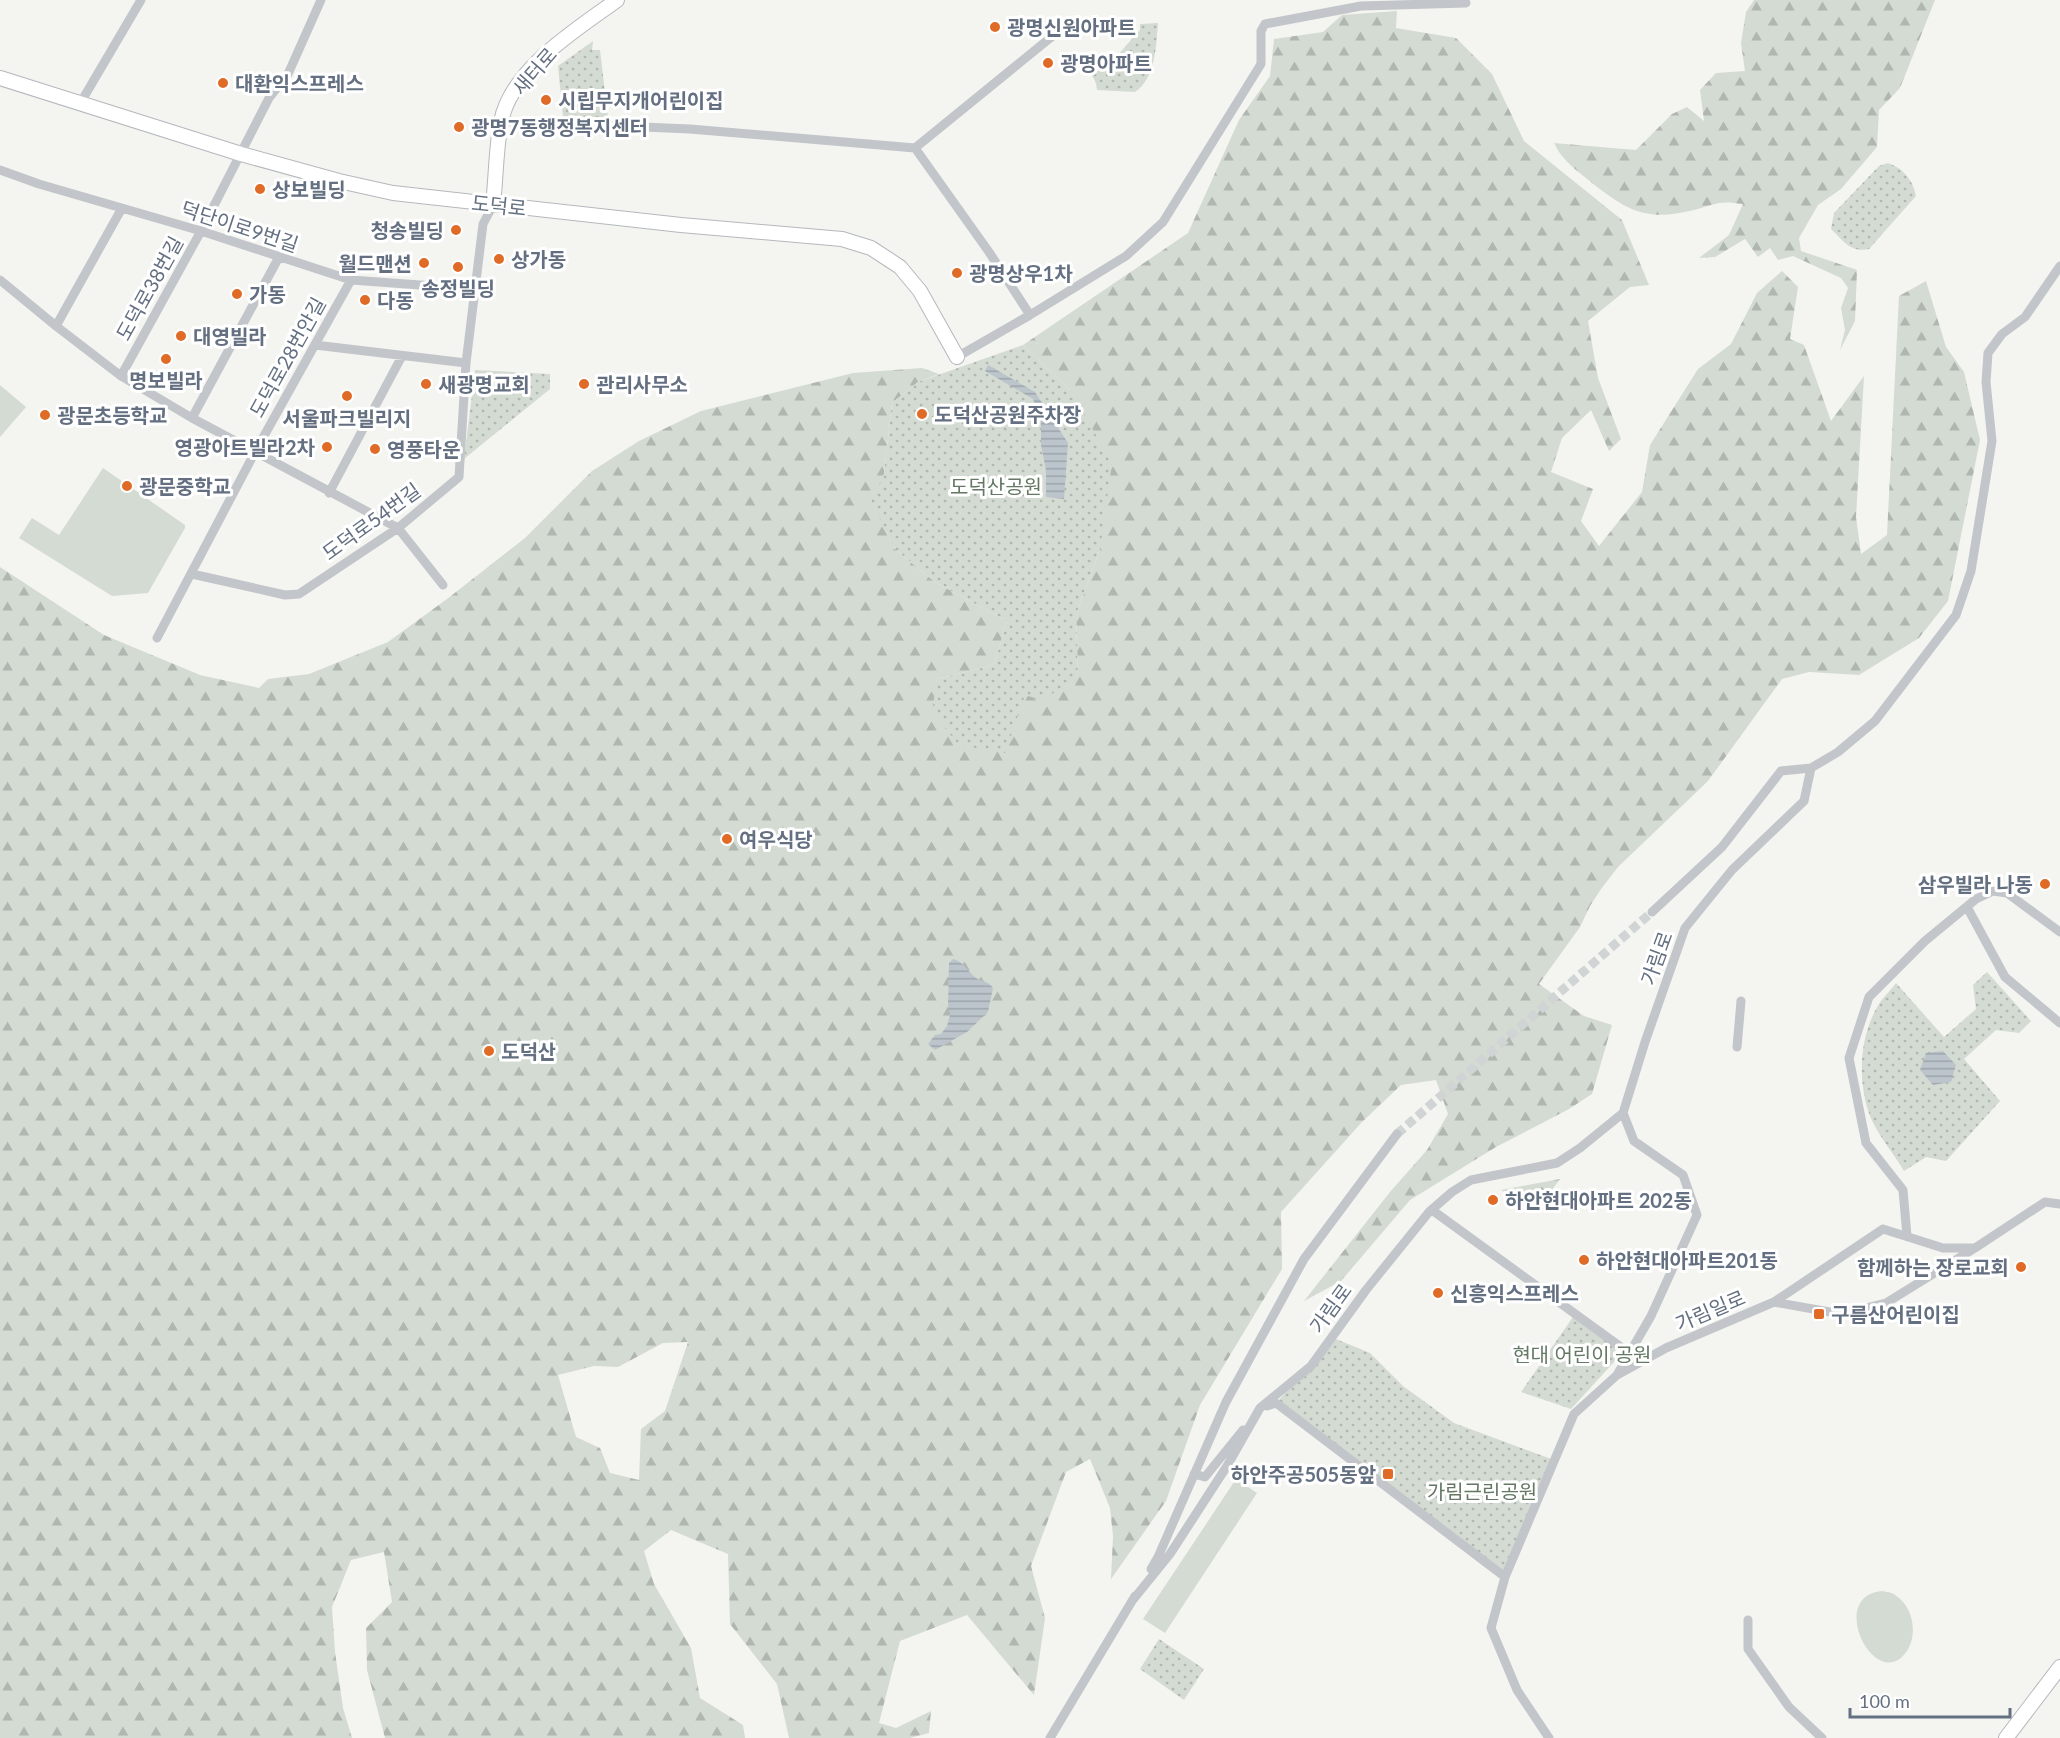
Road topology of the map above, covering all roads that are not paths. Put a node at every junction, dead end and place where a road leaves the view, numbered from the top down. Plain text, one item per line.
1 (141, 0) edge
2 (321, 0) edge
3 (617, 0) edge
4 (1466, 3) dead end
5 (1055, 34) dead end
6 (0, 78) edge
7 (81, 102) junction
8 (501, 121) junction
9 (915, 148) junction
10 (241, 154) junction
11 (0, 170) edge
12 (494, 205) junction
13 (122, 208) junction
14 (201, 231) junction
15 (279, 257) junction
16 (2060, 266) edge
17 (0, 280) edge
18 (351, 280) junction
19 (475, 289) junction
20 (1030, 315) junction
21 (56, 326) junction
22 (315, 345) junction
23 (402, 356) junction
24 (957, 357) joint
25 (466, 363) junction
26 (121, 376) junction
27 (192, 418) junction
28 (255, 452) junction
29 (329, 493) junction
30 (398, 528) junction
31 (192, 574) junction
32 (443, 585) dead end
33 (157, 638) dead end
34 (1812, 768) junction
35 (1967, 907) junction
36 (1652, 912) tunnel mouth
37 (2060, 932) edge
38 (1741, 1001) dead end
39 (2060, 1023) edge
40 (1737, 1047) dead end
41 (1623, 1113) junction
42 (1397, 1134) tunnel mouth
43 (2060, 1204) edge
44 (1432, 1210) junction
45 (1907, 1236) junction
46 (1975, 1248) junction
47 (1774, 1302) junction
48 (1629, 1353) junction
49 (1617, 1375) junction
50 (1260, 1408) junction
51 (1194, 1474) junction
52 (1505, 1577) junction
53 (1132, 1601) junction
54 (1748, 1620) dead end
55 (2060, 1666) edge
56 (1050, 1738) edge
57 (1550, 1738) edge
58 (1822, 1738) edge
59 (2006, 1738) edge

1 - 7 street
2 - 10 street, 도덕로38번길
3 - 8 street, 새터로
4 - 20 street
5 - 9 street
6 - 7 street, 도덕로
7 - 10 street, 도덕로
8 - 9 street
8 - 12 street, 새터로
9 - 20 street
10 - 12 street, 도덕로
10 - 14 street, 도덕로38번길
11 - 13 street, 덕단이로9번길
12 - 19 street, 도덕로54번길
12 - 24 street, 도덕로
13 - 14 street, 덕단이로9번길
13 - 21 street
14 - 15 street, 덕단이로9번길
14 - 26 street, 도덕로38번길
15 - 18 street, 덕단이로9번길
15 - 27 street
16 - 34 street
17 - 21 street
18 - 19 street, 덕단이로9번길
18 - 22 street, 도덕로28번안길
19 - 25 street, 도덕로54번길
20 - 24 street
21 - 26 street
22 - 23 street
22 - 28 street, 도덕로28번안길
23 - 25 street
23 - 29 street
25 - 30 street, 도덕로54번길
26 - 27 street
27 - 28 street
28 - 29 street
28 - 31 street, 도덕로28번안길
29 - 30 street
30 - 31 street, 도덕로54번길
30 - 32 street
31 - 33 street, 도덕로28번안길
34 - 36 street, 가림로
34 - 41 street, 가림로
35 - 37 street
35 - 39 street
35 - 45 street
38 - 40 street
41 - 44 street, 가림로
41 - 48 street
42 - 51 street
43 - 46 street, 가림일로
44 - 48 street
44 - 50 street, 가림로
45 - 46 street
45 - 47 street
46 - 47 street, 가림일로
47 - 49 street, 가림일로
48 - 49 street
49 - 52 street, 가림일로
50 - 51 street
50 - 52 street
50 - 53 street
51 - 53 street
52 - 57 street, 가림일로
53 - 56 street
54 - 58 street
55 - 59 street

